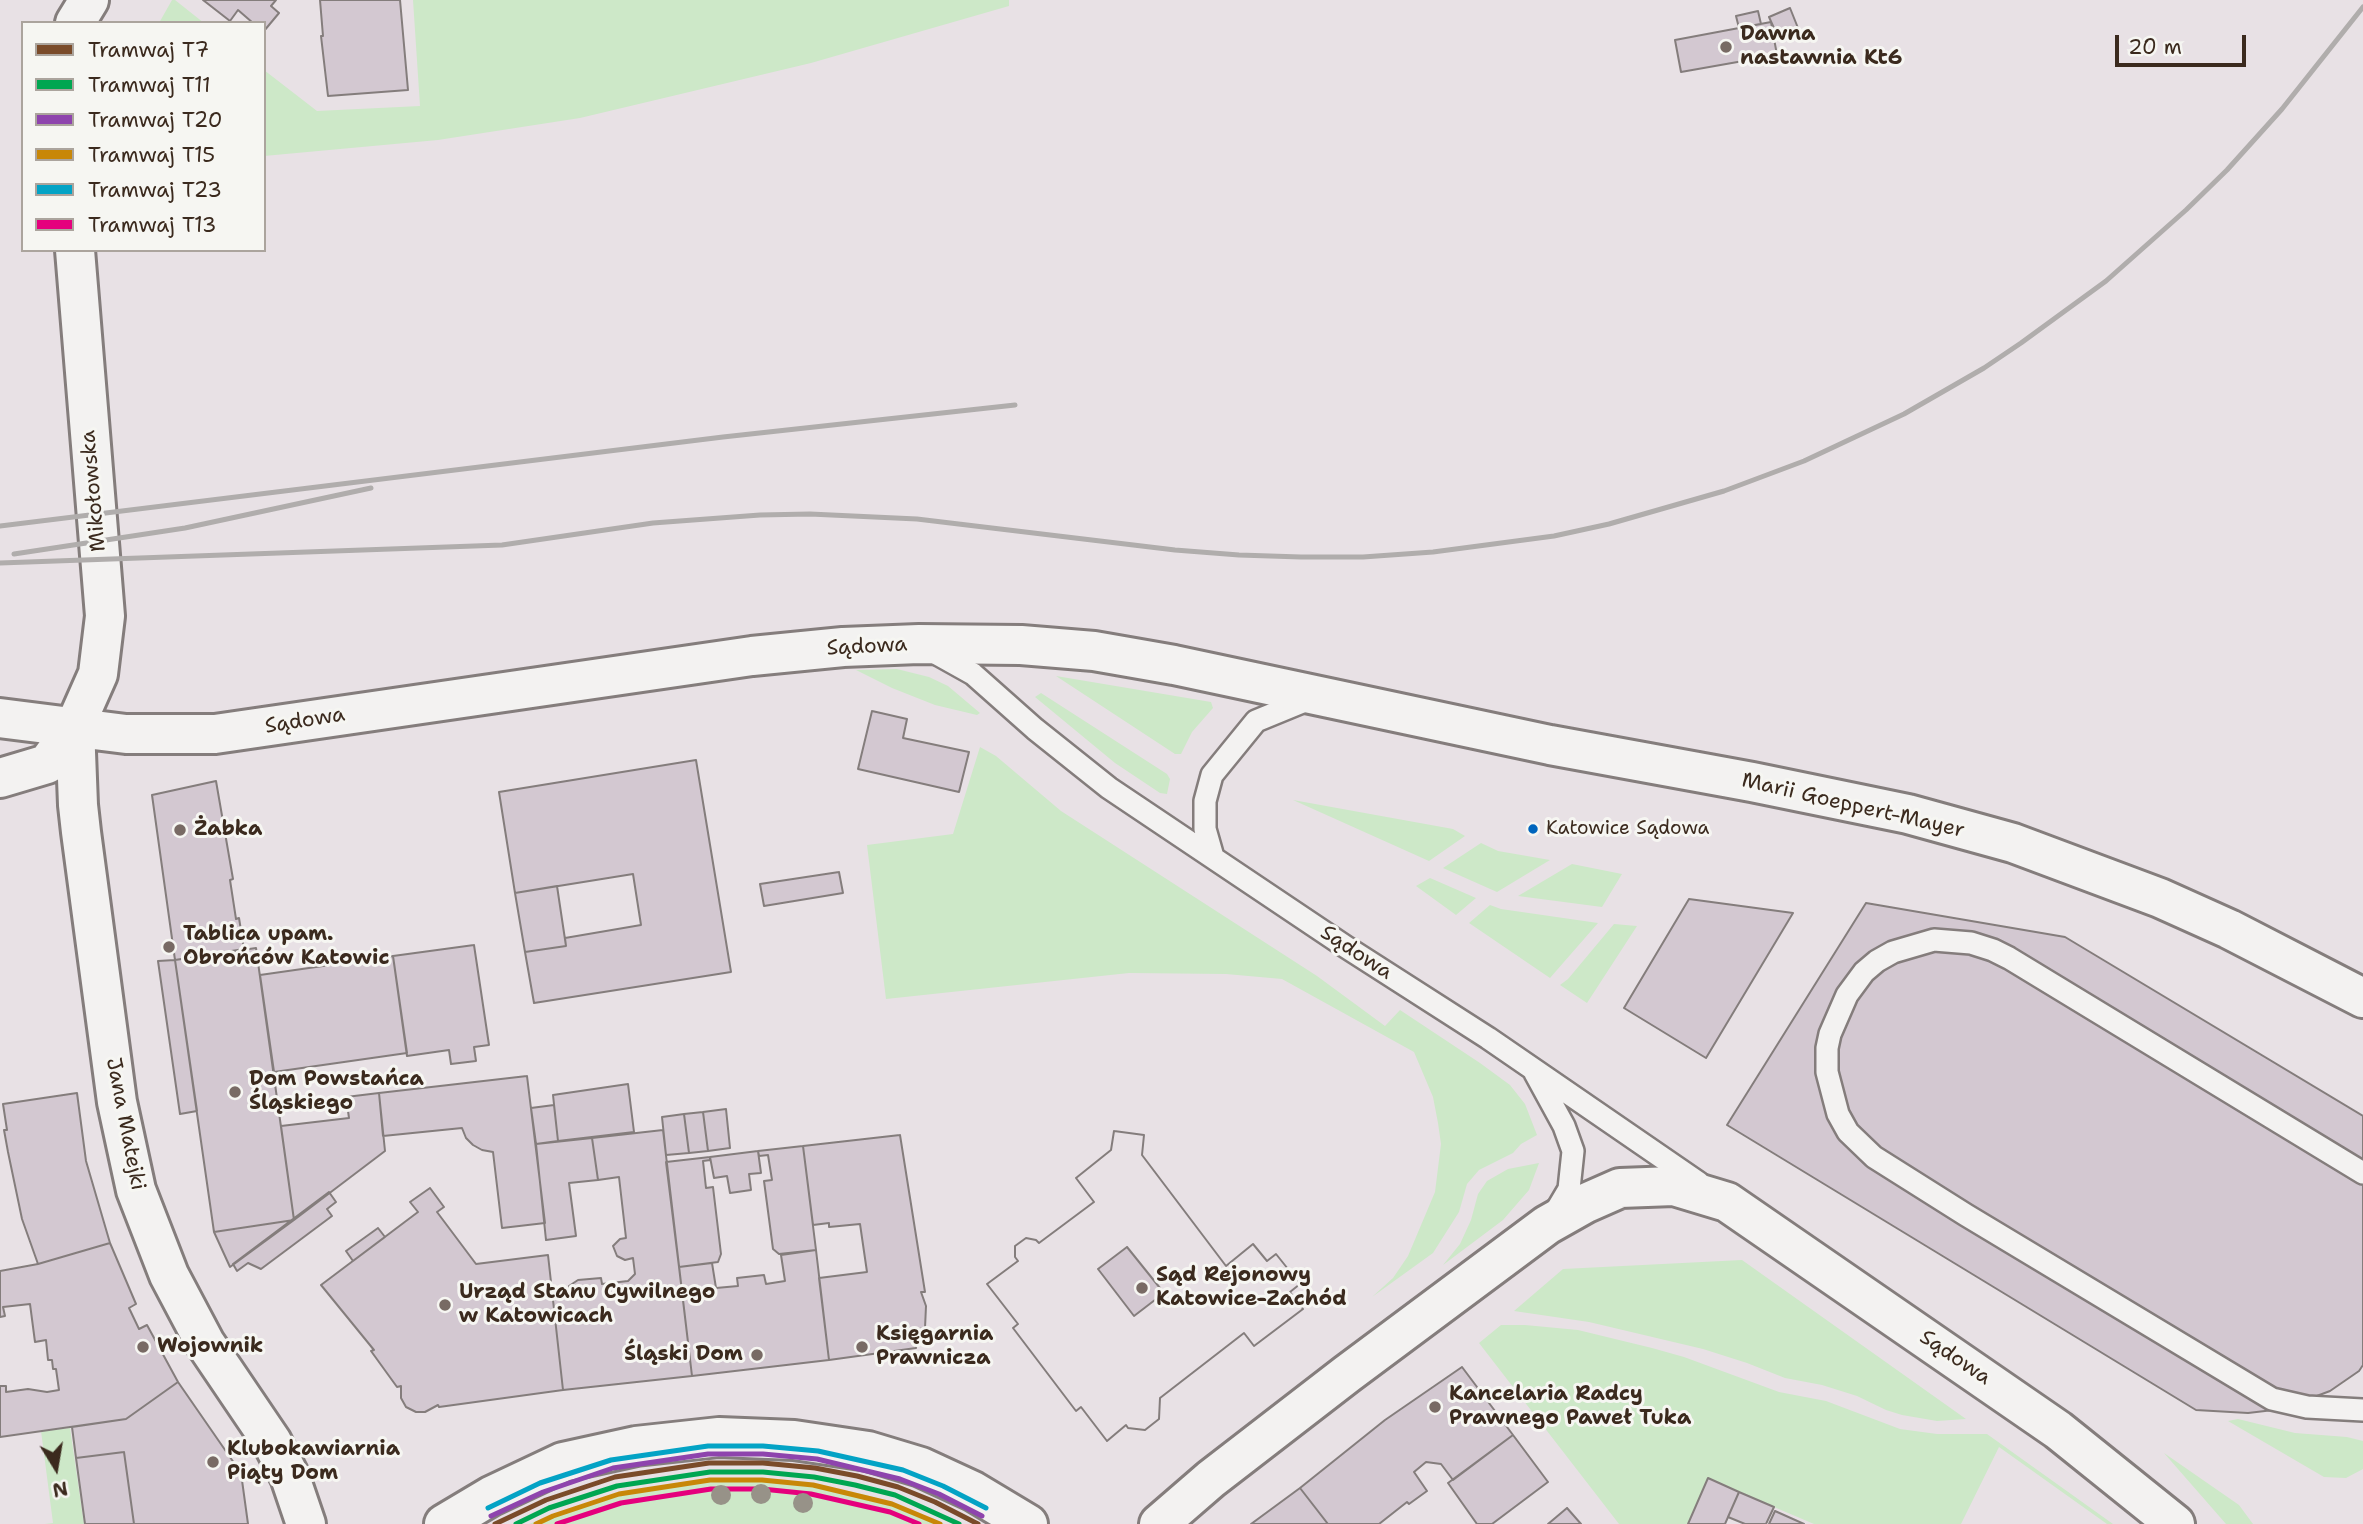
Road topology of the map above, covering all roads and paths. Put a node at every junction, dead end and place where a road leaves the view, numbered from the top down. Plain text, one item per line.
1 (89, 0) edge
2 (76, 21) edge
3 (75, 252) edge
4 (919, 644) junction
5 (1317, 696) junction
6 (0, 718) edge
7 (75, 726) junction
8 (0, 778) edge
9 (1213, 857) junction
10 (2363, 998) edge
11 (1532, 1068) junction
12 (2363, 1173) edge
13 (1727, 1202) junction
14 (1547, 1225) junction
15 (2363, 1410) edge
16 (306, 1524) edge
17 (444, 1524) edge
18 (1028, 1524) edge
19 (1159, 1524) edge
20 (2175, 1524) edge

1 - 2 street
3 - 7 street, Mikołowska
4 - 5 street, Marii Goeppert-Mayer
4 - 7 street, Sądowa
4 - 9 lane, Sądowa
5 - 9 lane
5 - 10 street, Marii Goeppert-Mayer
6 - 7 street, Sądowa
7 - 8 street
7 - 16 street, Jana Matejki
9 - 11 lane, Sądowa
11 - 13 lane, Sądowa
11 - 14 lane, Sądowa
12 - 15 lane
13 - 14 street, Sądowa
13 - 20 street, Sądowa
14 - 19 street, Sądowa
17 - 18 street

